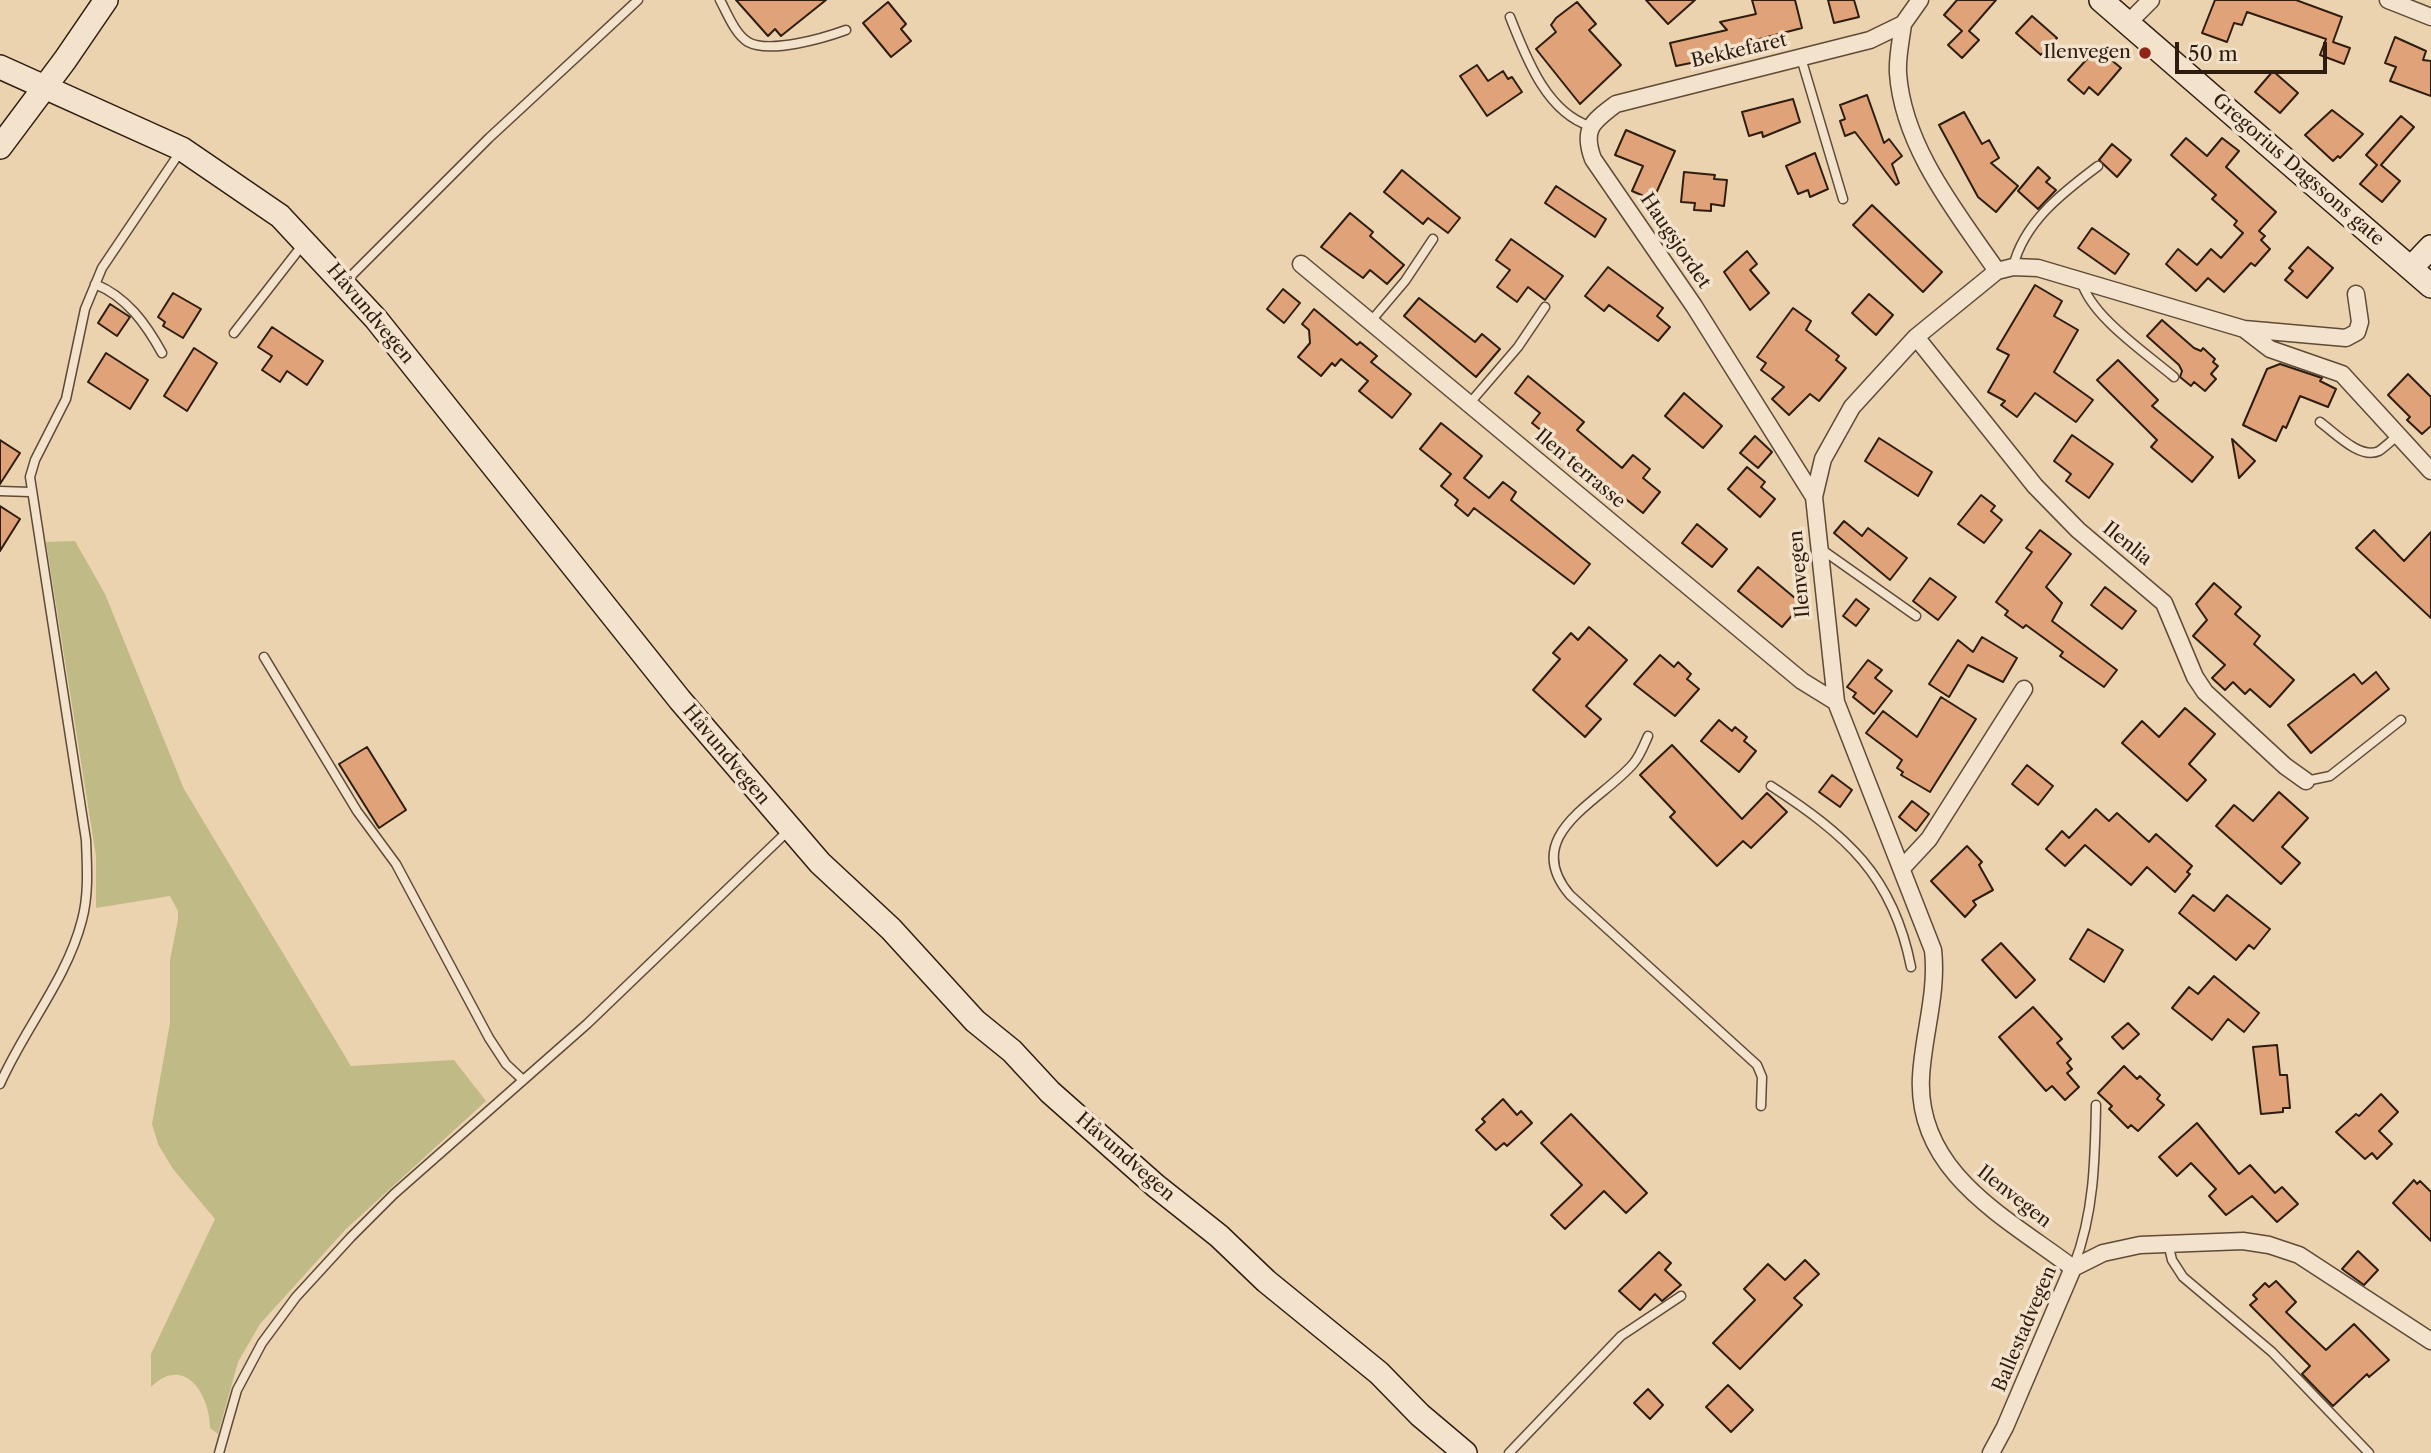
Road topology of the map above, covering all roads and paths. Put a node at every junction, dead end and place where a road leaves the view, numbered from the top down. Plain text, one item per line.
1 (106, 0) edge
2 (638, 0) edge
3 (720, 0) edge
4 (1920, 0) edge
5 (2101, 0) edge
6 (2151, 0) edge
7 (2388, 0) edge
8 (1510, 17) dead end
9 (2431, 17) edge
10 (2128, 23) junction
11 (1903, 24) junction
12 (846, 30) dead end
13 (1801, 58) junction
14 (0, 67) edge
15 (45, 87) junction
16 (1590, 127) junction
17 (0, 147) edge
18 (182, 149) junction
19 (2098, 166) dead end
20 (1843, 199) dead end
21 (1433, 239) dead end
22 (306, 240) junction
23 (2431, 247) edge
24 (1301, 264) dead end
25 (2411, 268) junction
26 (2005, 269) junction
27 (2081, 280) junction
28 (345, 282) junction
29 (95, 284) junction
30 (2431, 286) edge
31 (2356, 294) dead end
32 (1545, 307) dead end
33 (1371, 321) junction
34 (2244, 329) junction
35 (234, 333) dead end
36 (1916, 337) junction
37 (162, 353) dead end
38 (2174, 377) dead end
39 (1469, 404) junction
40 (2319, 422) dead end
41 (2397, 436) junction
42 (2431, 471) edge
43 (0, 491) edge
44 (30, 492) junction
45 (1814, 497) junction
46 (1819, 548) junction
47 (1916, 616) dead end
48 (264, 657) dead end
49 (2024, 689) dead end
50 (1836, 702) junction
51 (2401, 720) dead end
52 (1648, 736) dead end
53 (2306, 781) joint
54 (1771, 786) dead end
55 (789, 830) junction
56 (1903, 867) junction
57 (1911, 967) dead end
58 (523, 1080) junction
59 (0, 1084) edge
60 (2096, 1105) dead end
61 (1761, 1106) dead end
62 (2168, 1243) junction
63 (2073, 1268) junction
64 (1681, 1296) dead end
65 (2431, 1341) edge
66 (219, 1453) edge
67 (1465, 1453) edge
68 (1509, 1453) edge
69 (1990, 1453) edge
70 (2369, 1453) edge

1 - 15 main road
2 - 28 lane
3 - 12 lane
4 - 11 street, Bekkefaret
5 - 10 main road, Gregorius Dagssons gate
6 - 10 street
7 - 9 street
8 - 16 lane
10 - 25 main road, Gregorius Dagssons gate
11 - 13 street, Bekkefaret
11 - 26 street, Bekkefaret
13 - 16 street, Bekkefaret
13 - 20 lane
14 - 15 main road, Håvundvegen
15 - 17 main road
15 - 18 main road, Håvundvegen
16 - 45 street, Haugsjordet
18 - 22 main road, Håvundvegen
18 - 29 lane
19 - 26 lane
21 - 33 lane
22 - 28 main road, Håvundvegen
22 - 35 lane
23 - 25 main road
24 - 33 street, Ilen terrasse
25 - 30 main road, Gregorius Dagssons gate
26 - 27 street
26 - 36 street, Ilenvegen
27 - 34 street
27 - 38 lane
28 - 55 main road, Håvundvegen
29 - 37 lane
29 - 44 lane
31 - 34 street
32 - 39 lane
33 - 39 street, Ilen terrasse
34 - 41 street
36 - 45 street, Ilenvegen
36 - 53 street, Ilenlia
39 - 50 street, Ilen terrasse
40 - 41 lane
41 - 42 street
43 - 44 lane
44 - 59 lane
45 - 46 street, Ilenvegen
46 - 47 lane
46 - 50 street, Ilenvegen
48 - 58 lane
49 - 56 street
50 - 56 street, Ilenvegen
51 - 53 lane
52 - 61 lane
54 - 57 lane
55 - 58 lane
55 - 67 main road, Håvundvegen
56 - 63 street, Ilenvegen
58 - 66 lane
60 - 63 lane
62 - 63 street, Ballestadvegen
62 - 65 street, Ballestadvegen
62 - 70 lane
63 - 69 street, Ballestadvegen
64 - 68 lane

